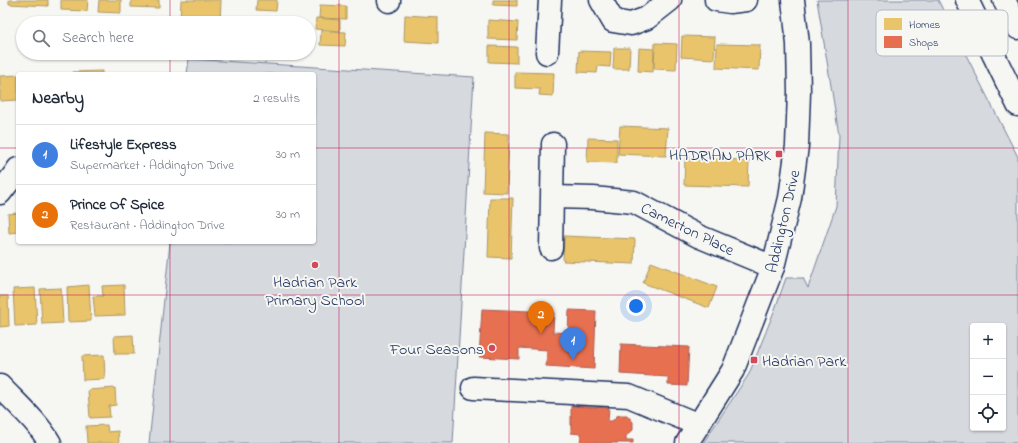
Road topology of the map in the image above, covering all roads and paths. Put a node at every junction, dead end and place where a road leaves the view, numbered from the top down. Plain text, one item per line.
1 (550, 0) edge
2 (600, 0) edge
3 (670, 0) edge
4 (716, 0) edge
5 (746, 0) edge
6 (793, 0) edge
7 (967, 0) edge
8 (1004, 0) edge
9 (972, 10) edge
10 (1018, 28) edge
11 (547, 53) dead end
12 (994, 56) edge
13 (1018, 105) edge
14 (553, 144) dead end
15 (16, 172) edge
16 (0, 192) edge
17 (552, 197) junction
18 (551, 248) dead end
19 (773, 267) junction
20 (0, 386) edge
21 (473, 388) dead end
22 (693, 434) edge
23 (50, 443) edge

1 - 11 main road
2 - 3 main road
4 - 5 main road
6 - 19 main road, Addington Drive
7 - 9 main road
8 - 10 main road
12 - 13 main road
14 - 17 main road
15 - 16 main road
17 - 18 main road
17 - 19 main road, Camerton Place
19 - 22 main road, Addington Drive
20 - 23 main road
21 - 22 main road, Addington Drive

